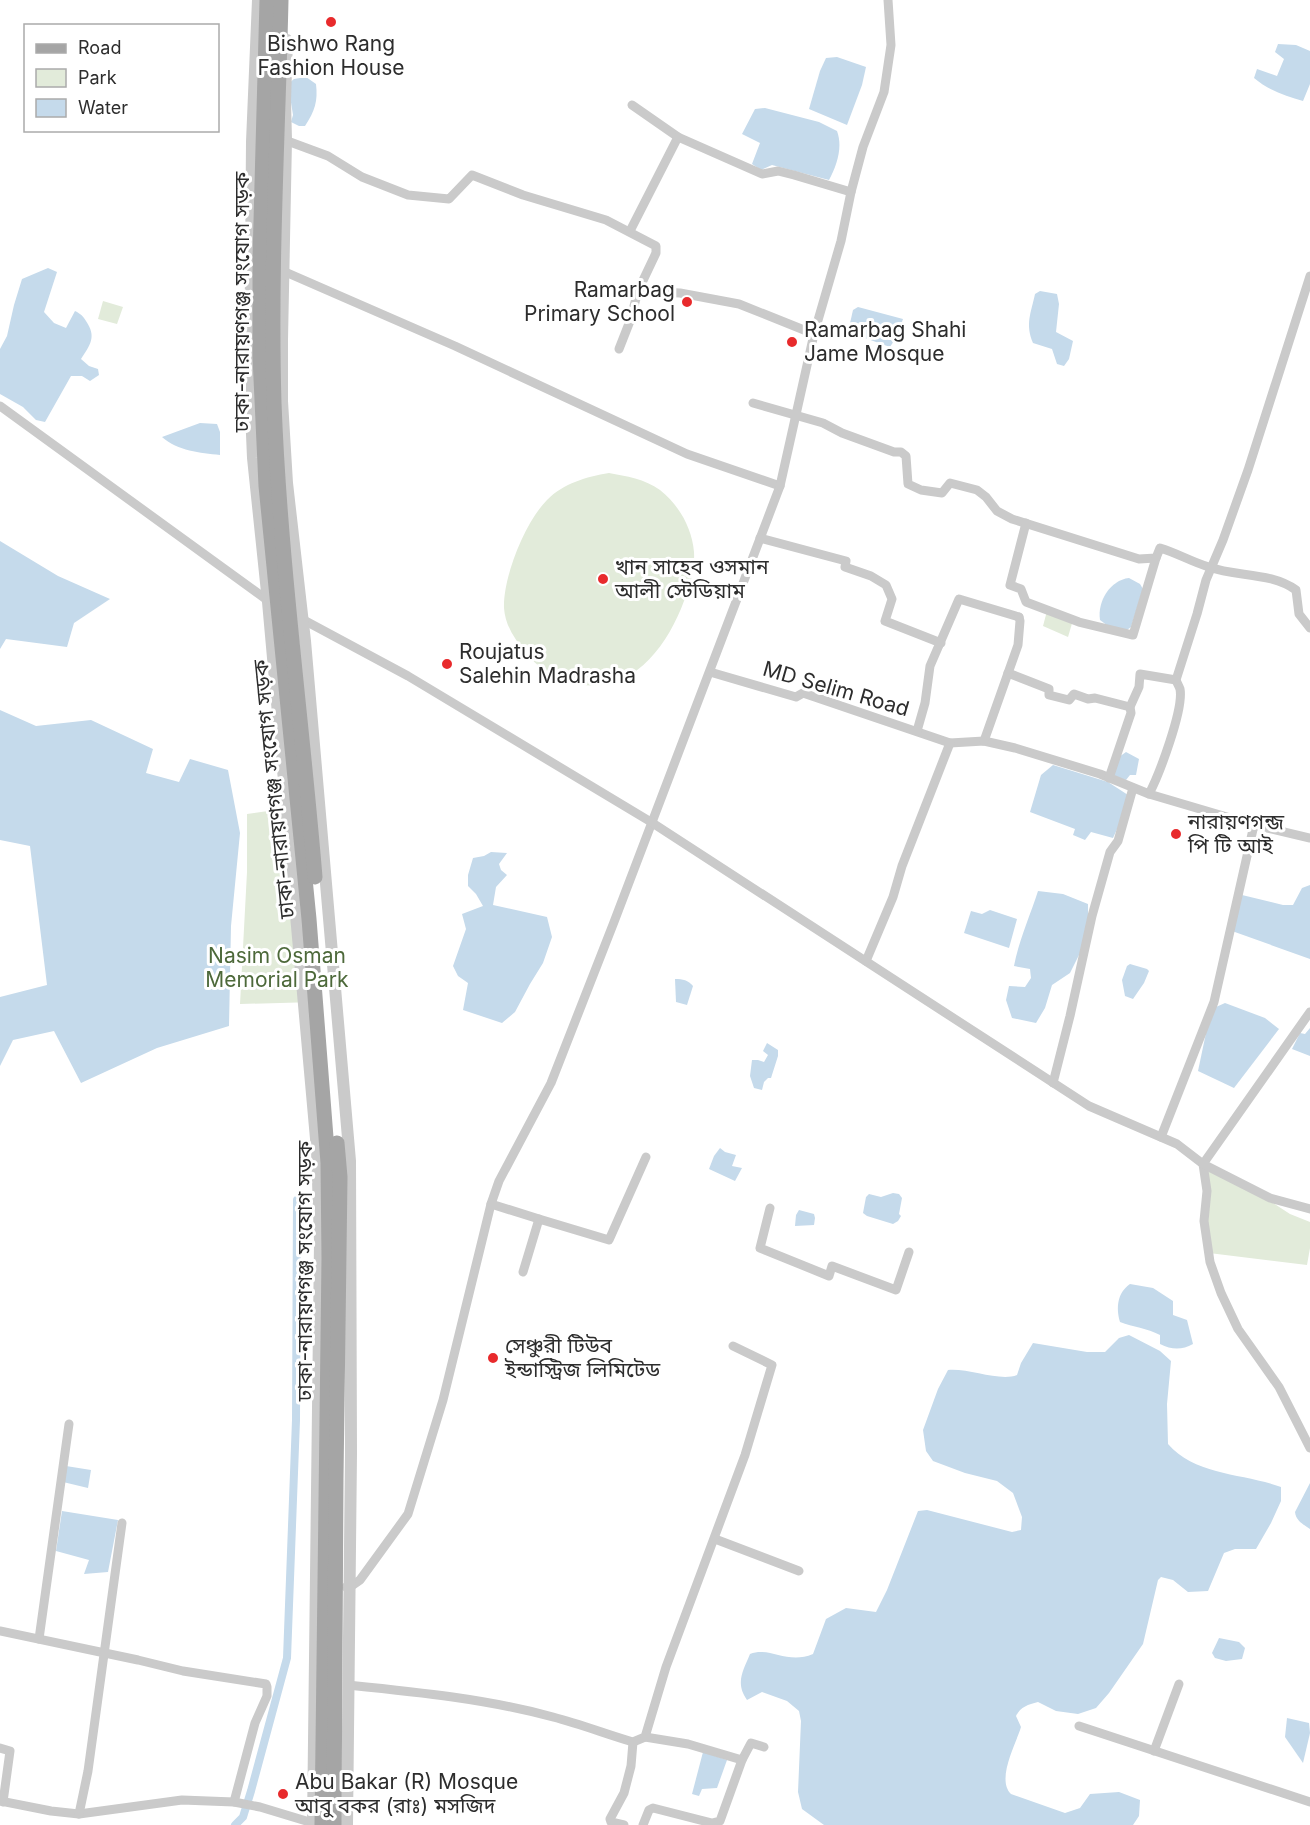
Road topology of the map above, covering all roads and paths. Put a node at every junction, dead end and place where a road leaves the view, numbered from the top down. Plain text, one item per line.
1 (258, 0) edge
2 (267, 0) edge
3 (281, 0) edge
4 (288, 0) edge
5 (888, 0) edge
6 (632, 105) dead end
7 (678, 137) junction
8 (281, 138) junction
9 (850, 192) junction
10 (630, 231) junction
11 (283, 271) junction
12 (1310, 276) edge
13 (638, 291) junction
14 (814, 333) junction
15 (619, 349) dead end
16 (753, 403) dead end
17 (0, 406) edge
18 (796, 415) junction
19 (780, 486) junction
20 (1026, 524) junction
21 (760, 538) junction
22 (1156, 558) junction
23 (1210, 568) junction
24 (1026, 603) junction
25 (284, 609) junction
26 (1019, 617) junction
27 (1310, 628) edge
28 (941, 643) junction
29 (710, 672) junction
30 (1008, 674) junction
31 (1176, 681) junction
32 (1130, 707) junction
33 (917, 731) junction
34 (984, 741) junction
35 (950, 742) junction
36 (1109, 778) junction
37 (1133, 788) junction
38 (1149, 794) junction
39 (651, 822) junction
40 (1254, 825) junction
41 (1310, 838) edge
42 (866, 961) junction
43 (1309, 1017) edge
44 (1053, 1083) junction
45 (1161, 1137) junction
46 (646, 1157) dead end
47 (1203, 1164) junction
48 (490, 1204) junction
49 (770, 1208) dead end
50 (1310, 1209) edge
51 (539, 1219) junction
52 (909, 1252) dead end
53 (523, 1272) dead end
54 (732, 1346) dead end
55 (69, 1424) dead end
56 (1310, 1448) edge
57 (122, 1523) dead end
58 (715, 1539) junction
59 (799, 1571) dead end
60 (343, 1587) junction
61 (0, 1631) edge
62 (39, 1639) junction
63 (104, 1653) junction
64 (1179, 1684) dead end
65 (348, 1685) junction
66 (1080, 1726) dead end
67 (645, 1737) junction
68 (633, 1742) junction
69 (764, 1747) dead end
70 (0, 1748) edge
71 (1154, 1751) junction
72 (742, 1760) junction
73 (2, 1801) edge
74 (234, 1802) junction
75 (1310, 1802) edge
76 (79, 1814) junction
77 (316, 1824) edge
78 (334, 1825) edge
79 (347, 1825) edge
80 (624, 1825) edge
81 (643, 1825) edge

1 - 25 street
2 - 25 main road, ঢাকা-নারায়ণগঞ্জ সংযোগ সড়ক
3 - 8 main road, ঢাকা-নারায়ণগঞ্জ সংযোগ সড়ক
4 - 8 street
5 - 9 street
6 - 7 street
7 - 9 street
7 - 10 street
8 - 10 street
8 - 11 street
8 - 25 main road, ঢাকা-নারায়ণগঞ্জ সংযোগ সড়ক
9 - 14 street
10 - 13 street
11 - 19 street
11 - 25 street
12 - 23 street
13 - 14 street
13 - 15 street
14 - 18 street
16 - 18 street
17 - 25 street
18 - 19 street
18 - 20 street
19 - 21 street
20 - 22 street
20 - 24 street
21 - 28 street
21 - 29 street
22 - 23 street
22 - 24 street
23 - 27 street
23 - 31 street
24 - 26 street
25 - 39 street
25 - 60 main road, ঢাকা-নারায়ণগঞ্জ সংযোগ সড়ক
25 - 77 main road, ঢাকা-নারায়ণগঞ্জ সংযোগ সড়ক
26 - 28 street
26 - 30 street
28 - 33 street
29 - 33 street, MD Selim Road
29 - 39 street
30 - 32 street
30 - 34 street
31 - 32 street
31 - 38 street
32 - 36 street
33 - 35 street, MD Selim Road
34 - 35 street
34 - 36 street
35 - 42 street
36 - 37 street
37 - 38 street
37 - 44 street
38 - 40 street
39 - 42 street
39 - 48 street
40 - 41 street
40 - 45 street
42 - 44 street
43 - 47 street
44 - 45 street
45 - 47 street
46 - 51 street
47 - 50 street
47 - 56 street
48 - 51 street
48 - 60 street
49 - 52 street
51 - 53 street
54 - 58 street
55 - 62 street
57 - 63 street
58 - 59 street
58 - 67 street
60 - 65 street
60 - 78 main road, ঢাকা-নারায়ণগঞ্জ সংযোগ সড়ক
61 - 62 street
62 - 63 street
63 - 74 street
63 - 76 street
64 - 71 street
65 - 68 street
65 - 79 street
66 - 71 street
67 - 68 street
67 - 72 street
68 - 80 street
69 - 72 street
70 - 73 street
71 - 75 street
72 - 81 street
73 - 76 street
74 - 76 street
74 - 77 street

